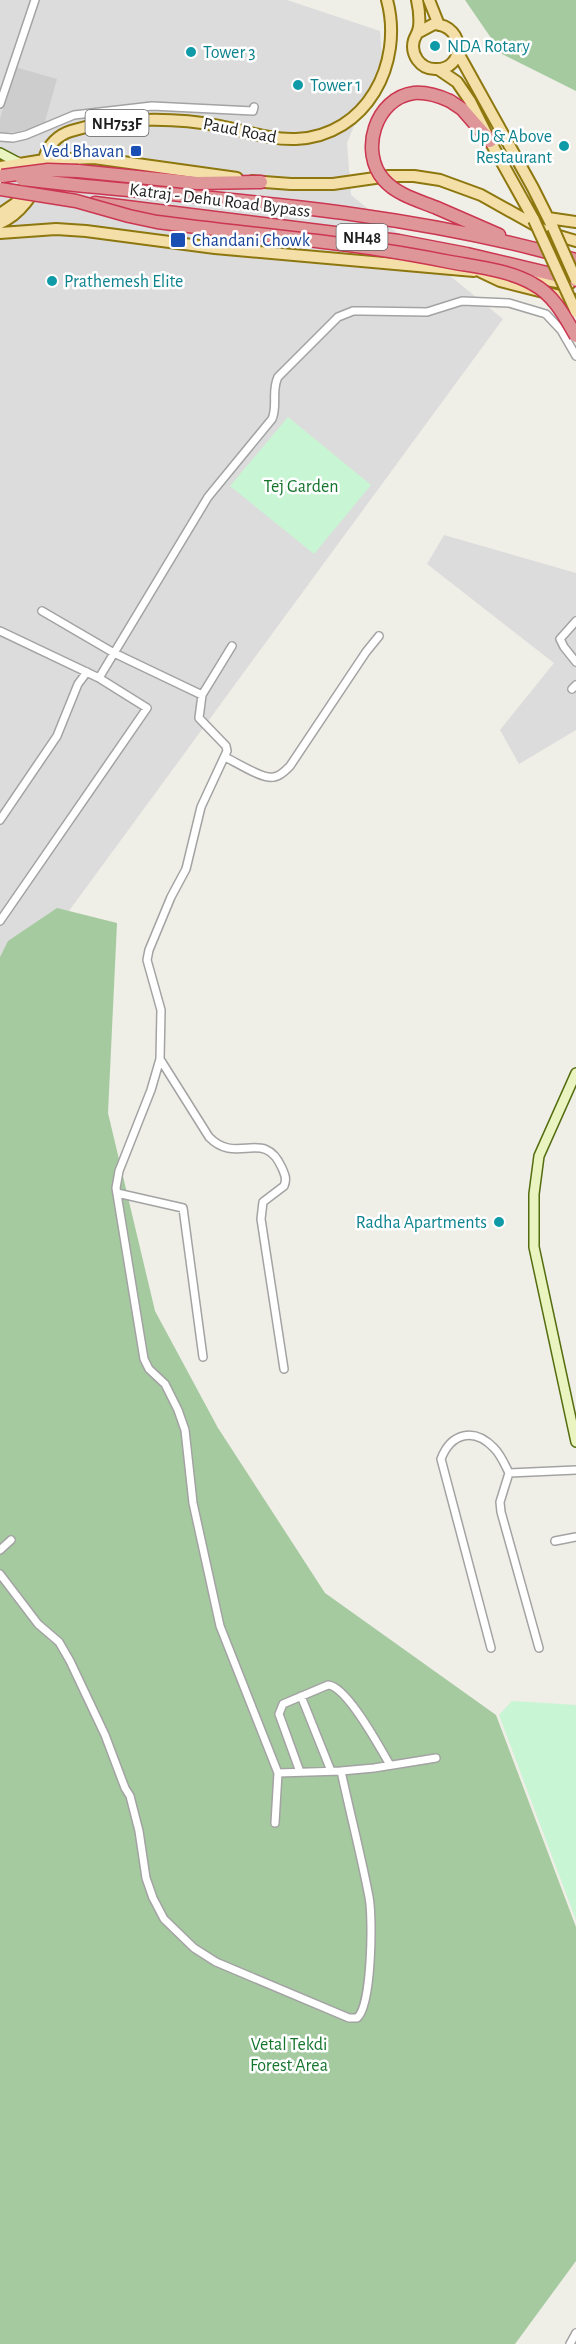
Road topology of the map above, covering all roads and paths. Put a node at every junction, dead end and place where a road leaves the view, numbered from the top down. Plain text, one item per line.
1 (35, 0) edge
2 (387, 0) edge
3 (417, 0) edge
4 (429, 0) edge
5 (439, 24) junction
6 (419, 32) junction
7 (458, 53) junction
8 (438, 69) junction
9 (0, 104) edge
10 (254, 107) dead end
11 (0, 137) edge
12 (489, 141) junction
13 (0, 153) edge
14 (44, 160) junction
15 (19, 163) junction
16 (1, 177) edge
17 (261, 182) junction
18 (76, 201) junction
19 (0, 214) edge
20 (576, 222) edge
21 (0, 223) edge
22 (550, 223) junction
23 (0, 233) edge
24 (576, 241) edge
25 (530, 249) junction
26 (576, 260) edge
27 (481, 272) junction
28 (576, 282) edge
29 (576, 300) edge
30 (576, 312) edge
31 (576, 337) edge
32 (576, 356) edge
33 (42, 612) dead end
34 (576, 621) edge
35 (0, 631) edge
36 (379, 636) dead end
37 (232, 646) dead end
38 (114, 653) junction
39 (576, 662) edge
40 (87, 672) junction
41 (99, 678) junction
42 (202, 695) junction
43 (225, 757) junction
44 (0, 820) edge
45 (0, 921) edge
46 (160, 1059) junction
47 (576, 1073) edge
48 (117, 1193) junction
49 (203, 1357) dead end
50 (284, 1369) dead end
51 (574, 1430) edge
52 (576, 1442) edge
53 (576, 1470) edge
54 (509, 1473) junction
55 (576, 1537) edge
56 (11, 1540) dead end
57 (555, 1541) dead end
58 (0, 1550) edge
59 (0, 1574) edge
60 (491, 1648) dead end
61 (539, 1648) dead end
62 (301, 1696) junction
63 (436, 1758) dead end
64 (390, 1766) junction
65 (331, 1771) junction
66 (341, 1771) junction
67 (300, 1772) junction
68 (278, 1773) junction
69 (275, 1823) dead end
70 (576, 2333) edge
71 (570, 2344) edge

1 - 9 street
2 - 14 main road, Paud Road / NH753F
3 - 6 main road
4 - 5 main road
5 - 6 main road
5 - 7 main road
6 - 8 main road
7 - 8 main road
7 - 22 main road
8 - 12 main road
10 - 11 street
12 - 25 highway, bridge
12 - 30 main road, bridge
13 - 15 main road
14 - 15 main road
14 - 17 main road
14 - 19 main road, Paud Road / NH753F
14 - 21 main road, Paud Road / NH753F
15 - 16 main road
16 - 17 highway, bridge
16 - 18 highway, Katraj - Dehu Road Bypass / NH48, bridge
16 - 25 highway, Katraj - Dehu Road Bypass / NH48, bridge
17 - 24 main road
18 - 28 highway, Katraj - Dehu Road Bypass / NH48
18 - 31 highway, bridge
20 - 22 main road
22 - 28 main road, bridge
23 - 27 main road
25 - 26 highway, Katraj - Dehu Road Bypass / NH48
27 - 28 main road
27 - 29 main road
32 - 38 street
33 - 38 street
34 - 39 street
35 - 40 street
36 - 43 street
37 - 42 street
38 - 41 street
38 - 42 street
40 - 41 street
40 - 44 street
41 - 45 street
42 - 43 street
43 - 46 street
46 - 48 street
46 - 50 street
47 - 51 main road
48 - 49 street
48 - 68 street
51 - 52 main road
53 - 54 street
54 - 60 street
54 - 61 street
55 - 57 street
56 - 58 street
59 - 66 street
62 - 64 street
62 - 65 street
62 - 67 street
63 - 64 street
64 - 66 street
65 - 66 street
65 - 67 street
67 - 68 street
68 - 69 street
70 - 71 street

